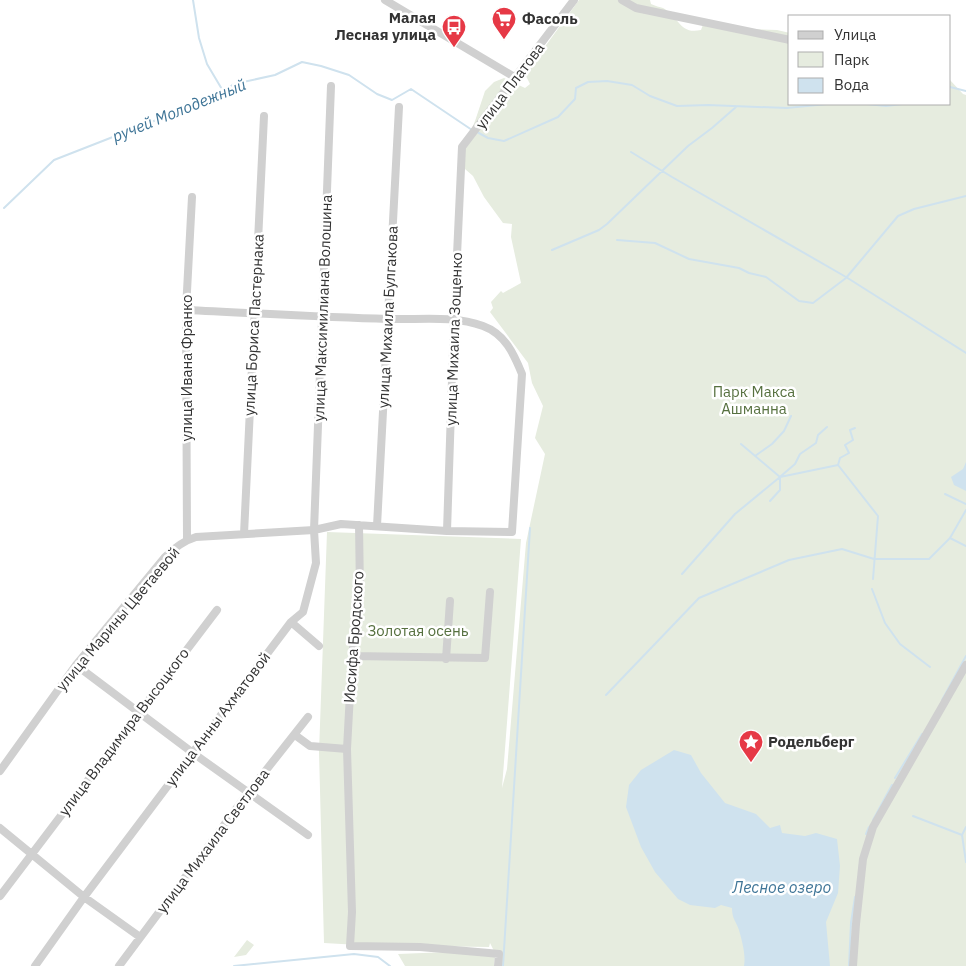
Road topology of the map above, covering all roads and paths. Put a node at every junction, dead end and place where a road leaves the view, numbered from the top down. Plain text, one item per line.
1 (386, 0) edge
2 (574, 0) edge
3 (622, 0) edge
4 (788, 40) edge
5 (516, 78) junction
6 (332, 86) dead end
7 (399, 107) dead end
8 (264, 116) dead end
9 (462, 147) joint
10 (192, 197) dead end
11 (186, 310) junction
12 (255, 313) junction
13 (323, 316) junction
14 (388, 319) junction
15 (454, 320) junction
16 (359, 525) junction
17 (377, 526) junction
18 (314, 530) junction
19 (447, 531) junction
20 (244, 534) junction
21 (187, 539) junction
22 (490, 592) dead end
23 (450, 601) dead end
24 (217, 610) dead end
25 (291, 622) junction
26 (319, 646) dead end
27 (352, 656) junction
28 (446, 658) junction
29 (76, 665) junction
30 (966, 666) edge
31 (139, 712) junction
32 (308, 717) dead end
33 (295, 735) junction
34 (347, 749) junction
35 (193, 753) junction
36 (0, 771) edge
37 (248, 793) junction
38 (0, 828) edge
39 (308, 836) dead end
40 (31, 853) junction
41 (0, 896) edge
42 (84, 897) junction
43 (140, 937) junction
44 (35, 966) edge
45 (119, 966) edge
46 (498, 966) edge
47 (853, 966) edge

1 - 5 street
2 - 5 street, улица Платова
3 - 4 street
5 - 9 street, улица Платова
6 - 13 street, улица Максимилиана Волошина
7 - 14 street, улица Михаила Булгакова
8 - 12 street, улица Бориса Пастернака
9 - 15 street, улица Михаила Зощенко
10 - 11 street, улица Ивана Франко
11 - 12 street
11 - 21 street, улица Ивана Франко
12 - 13 street
12 - 20 street, улица Бориса Пастернака
13 - 14 street
13 - 18 street, улица Максимилиана Волошина
14 - 15 street
14 - 17 street, улица Михаила Булгакова
15 - 19 street, улица Михаила Зощенко
15 - 19 street, улица Марины Цветаевой
16 - 17 street, улица Марины Цветаевой
16 - 18 street, улица Марины Цветаевой
16 - 27 street, Иосифа Бродского
17 - 19 street, улица Марины Цветаевой
18 - 20 street, улица Марины Цветаевой
18 - 25 street, улица Анны Ахматовой
20 - 21 street, улица Марины Цветаевой
21 - 29 street, улица Марины Цветаевой
22 - 28 street
23 - 28 street
24 - 31 street, улица Владимира Высоцкого
25 - 26 street
25 - 35 street, улица Анны Ахматовой
27 - 28 street
27 - 34 street, Иосифа Бродского
29 - 31 street
29 - 36 street, улица Марины Цветаевой
30 - 47 street
31 - 35 street
31 - 40 street, улица Владимира Высоцкого
32 - 33 street, улица Михаила Светлова
33 - 34 street
33 - 37 street, улица Михаила Светлова
34 - 46 street, Иосифа Бродского
35 - 37 street
35 - 42 street, улица Анны Ахматовой
37 - 39 street
37 - 43 street, улица Михаила Светлова
38 - 40 street
40 - 41 street, улица Владимира Высоцкого
40 - 42 street
42 - 43 street
42 - 44 street, улица Анны Ахматовой
43 - 45 street, улица Михаила Светлова

